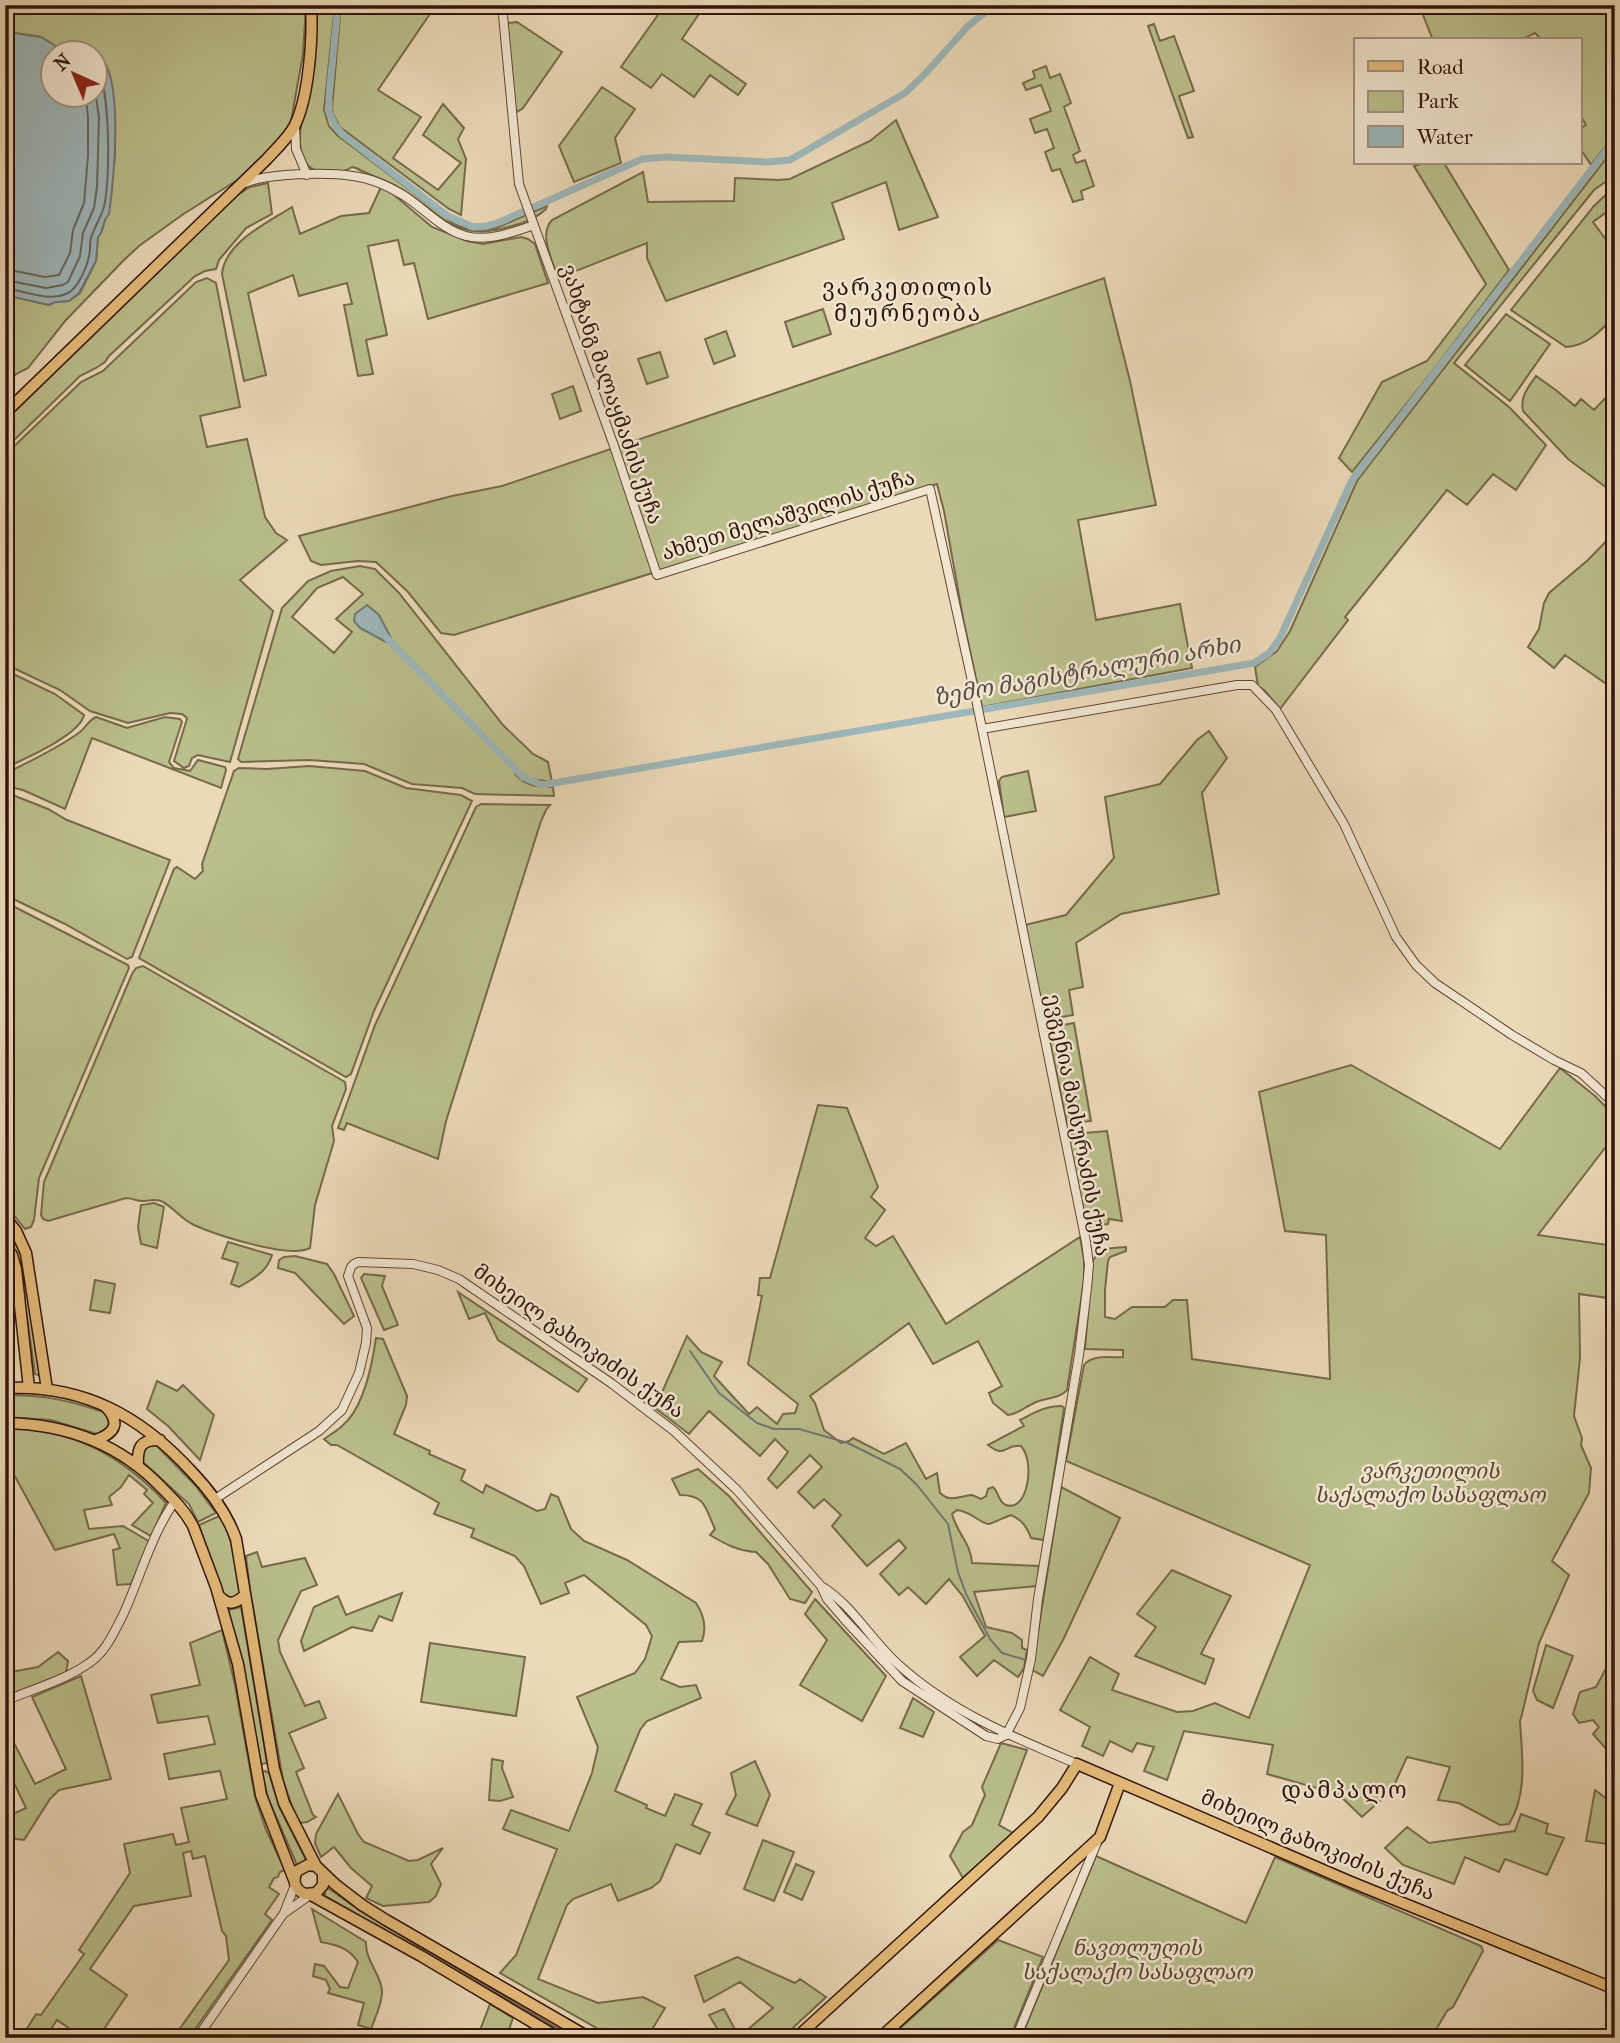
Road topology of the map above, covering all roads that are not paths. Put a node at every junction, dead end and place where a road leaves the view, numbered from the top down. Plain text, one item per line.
1 (311, 5) edge
2 (502, 5) edge
3 (295, 126) junction
4 (307, 175) junction
5 (239, 186) junction
6 (533, 222) junction
7 (5, 413) edge
8 (930, 489) joint
9 (657, 575) joint
10 (981, 724) junction
11 (1615, 1104) edge
12 (5, 1217) edge
13 (5, 1246) edge
14 (5, 1388) edge
15 (29, 1388) junction
16 (47, 1389) junction
17 (105, 1406) junction
18 (5, 1423) edge
19 (96, 1440) junction
20 (160, 1440) junction
21 (138, 1466) junction
22 (215, 1499) junction
23 (175, 1502) junction
24 (245, 1595) junction
25 (219, 1597) junction
26 (5, 1701) edge
27 (1006, 1735) junction
28 (1077, 1764) junction
29 (274, 1769) junction
30 (257, 1772) junction
31 (1120, 1783) junction
32 (1100, 1837) junction
33 (1064, 1870) junction
34 (320, 1871) junction
35 (294, 1882) junction
36 (1079, 1886) junction
37 (310, 1895) junction
38 (284, 1913) junction
39 (1615, 1989) edge
40 (564, 2022) junction
41 (580, 2036) edge
42 (557, 2037) edge
43 (197, 2038) edge
44 (796, 2038) edge
45 (880, 2038) edge
46 (1016, 2038) edge

1 - 3 main road
2 - 6 street, ვახტანგ მალაყმაძის ქუჩა
3 - 4 street
3 - 5 main road
4 - 5 street
4 - 6 street
5 - 7 main road
6 - 9 street, ვახტანგ მალაყმაძის ქუჩა
8 - 9 street, ახმეთ მელაშვილის ქუჩა
8 - 10 street, ევგენია მაისურაძის ქუჩა
10 - 11 street
10 - 27 street, ევგენია მაისურაძის ქუჩა
12 - 16 main road
13 - 15 main road
14 - 15 main road
15 - 16 main road
16 - 17 main road
17 - 19 main road
17 - 20 main road
18 - 19 main road
19 - 21 main road
20 - 21 main road
20 - 22 main road
21 - 23 main road
22 - 24 main road
22 - 27 street, მიხეილ გახოკიძის ქუჩა
23 - 25 main road
23 - 26 street
24 - 25 main road
24 - 29 main road
25 - 30 main road
27 - 28 street, მიხეილ გახოკიძის ქუჩა
28 - 31 main road, მიხეილ გახოკიძის ქუჩა
28 - 44 main road
29 - 30 main road
29 - 34 main road
30 - 35 main road
31 - 32 main road
31 - 39 main road, მიხეილ გახოკიძის ქუჩა
32 - 33 main road
32 - 36 street
33 - 36 street
33 - 45 main road
34 - 35 main road
34 - 37 main road
34 - 40 main road
35 - 37 main road
35 - 38 street
36 - 46 street
37 - 38 street
37 - 42 main road
38 - 43 street
40 - 41 main road
40 - 42 main road

